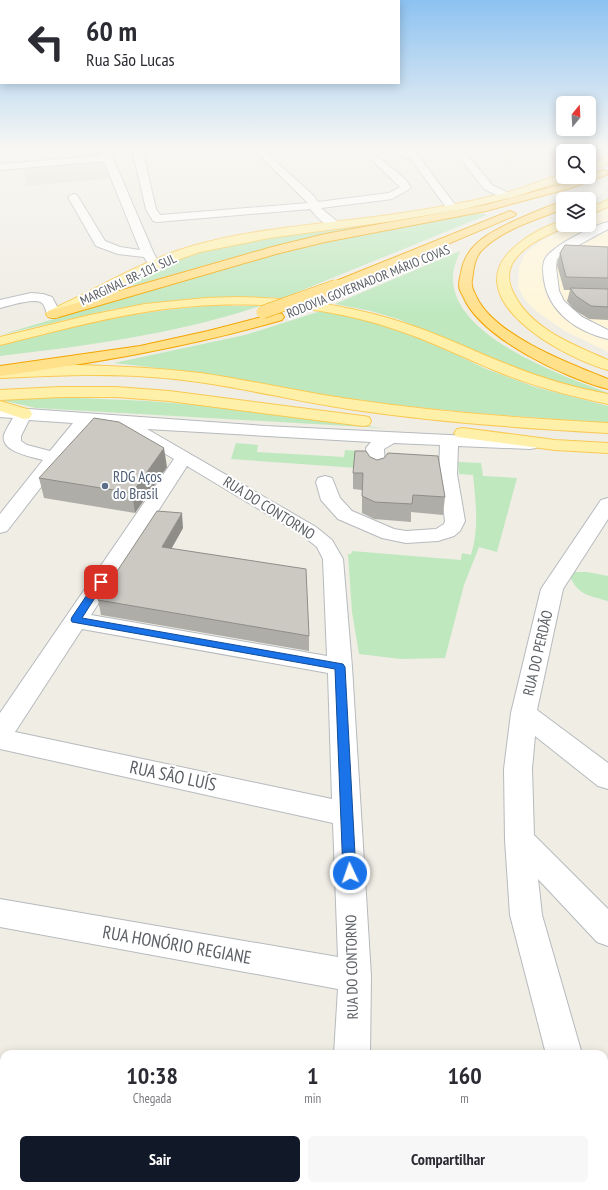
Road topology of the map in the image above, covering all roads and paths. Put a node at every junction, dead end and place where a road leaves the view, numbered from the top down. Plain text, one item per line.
1 (77, 205) edge
2 (127, 205) edge
3 (150, 205) edge
4 (314, 205) edge
5 (346, 205) edge
6 (449, 205) edge
7 (468, 205) edge
8 (499, 205) edge
9 (539, 205) edge
10 (452, 208) junction
11 (556, 208) edge
12 (316, 210) junction
13 (157, 219) junction
14 (335, 225) junction
15 (608, 225) edge
16 (204, 226) dead end
17 (556, 227) edge
18 (169, 229) dead end
19 (570, 245) junction
20 (587, 248) edge
21 (151, 259) junction
22 (0, 304) edge
23 (54, 314) junction
24 (270, 315) junction
25 (0, 329) edge
26 (608, 335) edge
27 (0, 341) edge
28 (0, 364) edge
29 (608, 365) edge
30 (0, 372) edge
31 (608, 384) edge
32 (0, 395) edge
33 (608, 399) edge
34 (0, 406) edge
35 (0, 412) edge
36 (24, 414) junction
37 (84, 420) junction
38 (122, 422) junction
39 (608, 428) edge
40 (391, 438) junction
41 (449, 441) junction
42 (555, 445) junction
43 (608, 448) edge
44 (184, 457) junction
45 (54, 458) junction
46 (376, 469) edge
47 (326, 482) dead end
48 (608, 504) edge
49 (0, 527) edge
50 (76, 620) junction
51 (340, 667) junction
52 (524, 713) junction
53 (0, 734) edge
54 (0, 739) edge
55 (608, 778) edge
56 (347, 814) junction
57 (520, 840) junction
58 (0, 913) edge
59 (608, 931) edge
60 (355, 976) junction
61 (352, 1050) edge
62 (563, 1050) edge

1 - 21 street
2 - 21 street
3 - 13 street
4 - 12 street
5 - 12 street
6 - 10 street
7 - 10 main road, MARGINAL BR-101 SUL
8 - 23 highway
9 - 24 highway, RODOVIA GOVERNADOR MÁRIO COVAS
10 - 14 main road, MARGINAL BR-101 SUL
11 - 31 highway
12 - 13 street
12 - 14 street
12 - 16 street
13 - 18 street
14 - 21 main road, MARGINAL BR-101 SUL
15 - 19 street
17 - 29 main road
19 - 20 street
19 - 26 street
21 - 23 main road, MARGINAL BR-101 SUL
22 - 23 street
23 - 25 main road, MARGINAL BR-101 SUL
24 - 28 highway, RODOVIA GOVERNADOR MÁRIO COVAS
24 - 30 highway, RODOVIA GOVERNADOR MÁRIO COVAS
27 - 33 main road
30 - 39 main road
32 - 42 main road
34 - 36 main road
35 - 36 street
36 - 37 street
36 - 45 street
37 - 38 street
37 - 45 street
38 - 40 street
38 - 44 street, RUA DO CONTORNO
40 - 41 street
40 - 46 street
41 - 42 street
41 - 47 street
42 - 43 main road
44 - 50 street
44 - 51 street, RUA DO CONTORNO
45 - 49 street
48 - 52 street, RUA DO PERDÃO
50 - 51 street
50 - 53 street
51 - 56 street, RUA DO CONTORNO
52 - 55 street, RUA DO PERDÃO
52 - 57 street
54 - 56 street, RUA SÃO LUÍS
56 - 60 street, RUA DO CONTORNO
57 - 59 street
57 - 62 street
58 - 60 street, RUA HONÓRIO REGIANE
60 - 61 street, RUA DO CONTORNO

